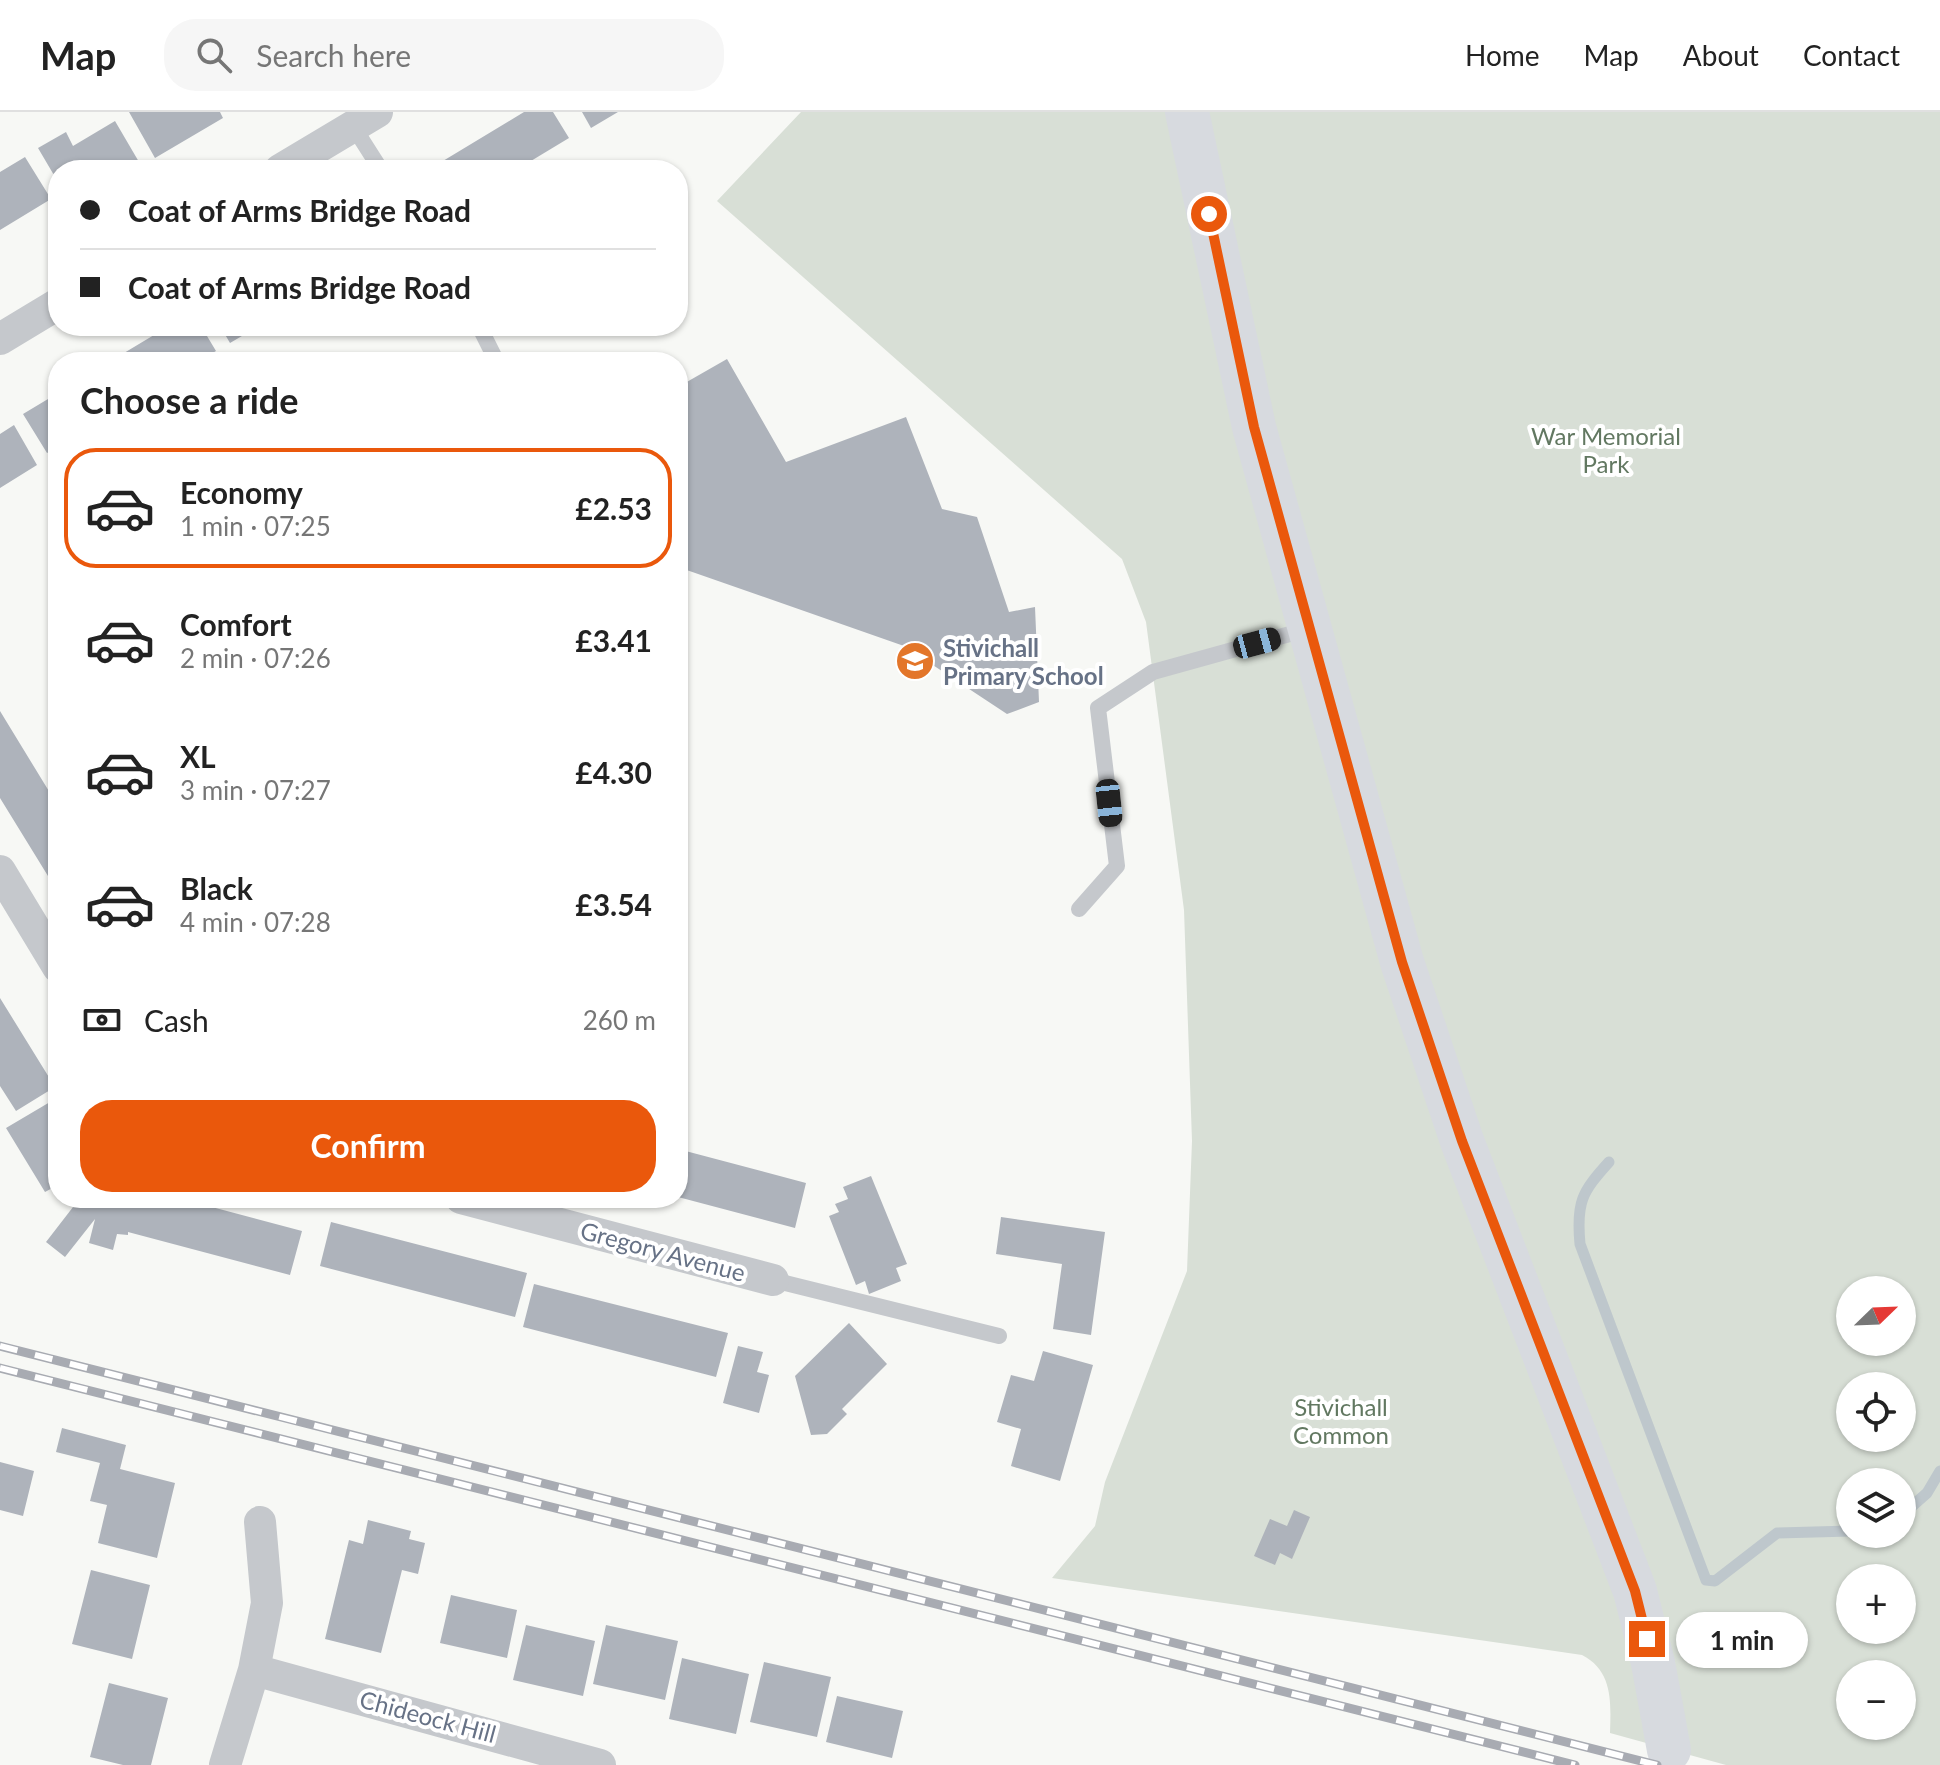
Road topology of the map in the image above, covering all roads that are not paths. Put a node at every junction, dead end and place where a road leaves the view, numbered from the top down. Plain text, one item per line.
1 (1187, 112) edge
2 (365, 119) edge
3 (297, 160) edge
4 (378, 160) edge
5 (48, 310) edge
6 (0, 339) edge
7 (1310, 628) junction
8 (0, 871) edge
9 (1079, 909) dead end
10 (48, 950) edge
11 (499, 1208) edge
12 (773, 1280) joint
13 (999, 1336) dead end
14 (260, 1522) dead end
15 (254, 1670) junction
16 (1669, 1750) dead end
17 (225, 1765) edge
18 (600, 1765) edge

1 - 7 street
2 - 3 street
2 - 4 lane
5 - 6 street
7 - 9 lane
7 - 16 street
8 - 10 street
11 - 12 street, Gregory Avenue
12 - 13 lane
14 - 15 street
15 - 17 street
15 - 18 street, Chideock Hill

